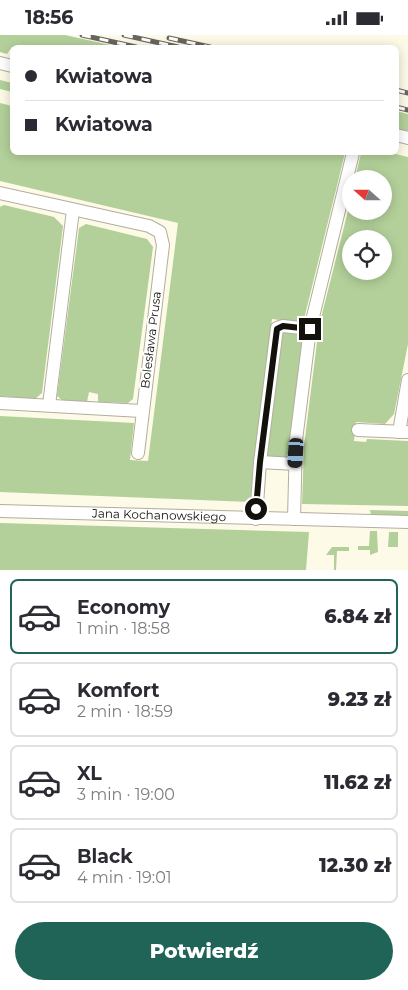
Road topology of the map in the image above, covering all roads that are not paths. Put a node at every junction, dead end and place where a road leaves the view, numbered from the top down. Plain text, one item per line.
1 (353, 155) edge
2 (0, 193) edge
3 (73, 210) junction
4 (310, 329) junction
5 (408, 380) edge
6 (0, 403) edge
7 (49, 405) junction
8 (141, 411) junction
9 (358, 431) dead end
10 (404, 432) edge
11 (138, 453) dead end
12 (260, 462) junction
13 (295, 464) junction
14 (0, 511) edge
15 (256, 519) junction
16 (294, 519) junction
17 (408, 521) edge

1 - 4 street
2 - 3 street
3 - 7 street
3 - 8 street, Bolesława Prusa
4 - 12 street
4 - 13 street
5 - 10 street
6 - 7 street
7 - 8 street
8 - 11 street, Bolesława Prusa
9 - 10 street
12 - 13 street
12 - 15 street
13 - 16 street
14 - 15 street, Jana Kochanowskiego
15 - 16 street, Jana Kochanowskiego
16 - 17 street, Jana Kochanowskiego

